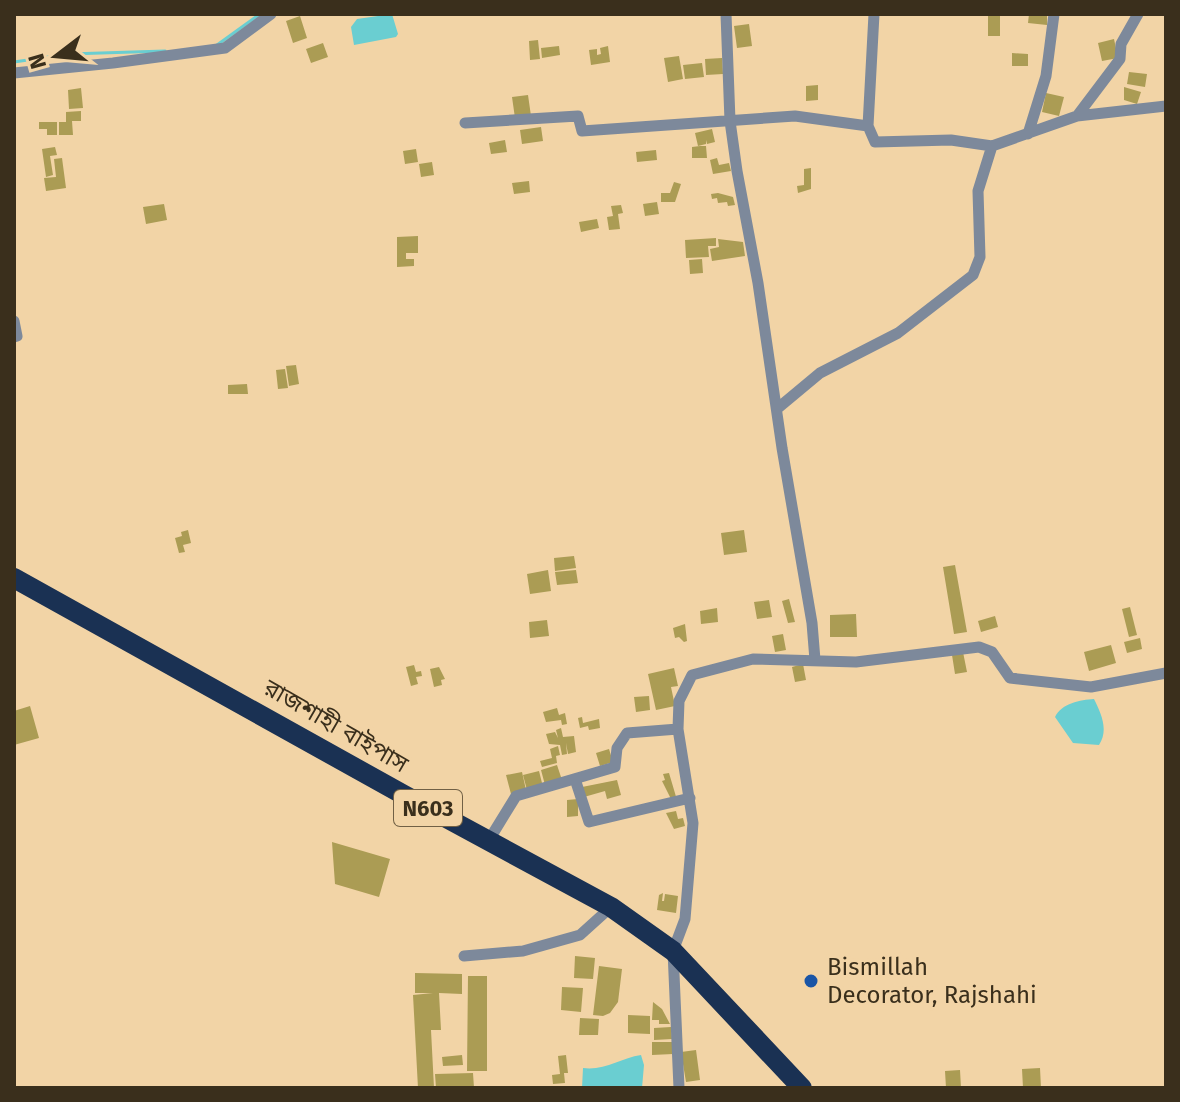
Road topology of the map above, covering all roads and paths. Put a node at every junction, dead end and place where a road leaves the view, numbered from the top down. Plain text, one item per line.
1 (271, 14) edge
2 (726, 14) edge
3 (874, 14) edge
4 (1054, 14) edge
5 (1138, 14) edge
6 (14, 73) edge
7 (1166, 106) edge
8 (1077, 116) junction
9 (730, 121) junction
10 (465, 123) dead end
11 (868, 126) junction
12 (1028, 134) junction
13 (992, 146) junction
14 (14, 321) edge
15 (14, 337) edge
16 (778, 408) junction
17 (14, 578) edge
18 (815, 660) junction
19 (1166, 673) edge
20 (678, 729) junction
21 (575, 779) junction
22 (690, 798) junction
23 (489, 840) junction
24 (611, 907) junction
25 (673, 951) junction
26 (464, 956) dead end
27 (679, 1088) edge
28 (802, 1088) edge

1 - 6 street
2 - 9 street
3 - 11 street
4 - 12 street
5 - 8 street
7 - 8 street
8 - 12 street
9 - 10 street
9 - 11 street
9 - 16 street
11 - 13 street
12 - 13 street
13 - 16 street
14 - 15 street
16 - 18 street
17 - 23 highway, রাজশাহী বাইপাস / N603
18 - 19 street
18 - 20 street
20 - 21 street
20 - 22 street
21 - 22 street
21 - 23 street
22 - 25 street
23 - 24 highway, রাজশাহী বাইপাস / N603
24 - 25 highway, রাজশাহী বাইপাস / N603
24 - 26 street
25 - 27 street
25 - 28 highway, রাজশাহী বাইপাস / N603

